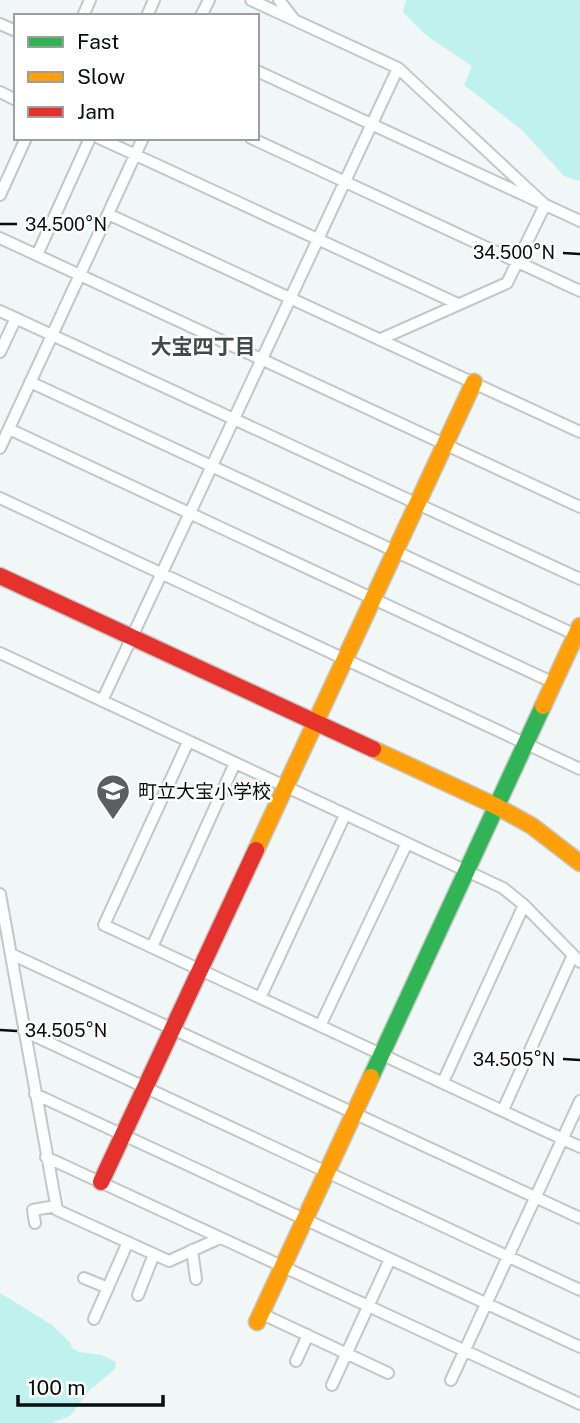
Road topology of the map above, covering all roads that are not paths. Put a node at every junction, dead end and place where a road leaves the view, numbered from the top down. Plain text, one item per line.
1 (251, 0) edge
2 (279, 0) edge
3 (294, 20) junction
4 (398, 68) junction
5 (259, 72) edge
6 (372, 124) junction
7 (25, 140) edge
8 (89, 140) edge
9 (103, 140) edge
10 (142, 140) edge
11 (255, 140) edge
12 (135, 155) junction
13 (0, 163) edge
14 (12, 168) junction
15 (345, 181) junction
16 (0, 195) edge
17 (545, 205) junction
18 (108, 214) junction
19 (580, 221) edge
20 (0, 238) edge
21 (318, 240) junction
22 (37, 255) junction
23 (516, 261) junction
24 (80, 275) junction
25 (580, 291) edge
26 (290, 298) junction
27 (458, 304) junction
28 (0, 311) edge
29 (16, 318) junction
30 (52, 335) junction
31 (380, 339) junction
32 (0, 352) edge
33 (262, 359) junction
34 (30, 382) junction
35 (474, 382) junction
36 (234, 419) junction
37 (9, 429) junction
38 (580, 432) edge
39 (445, 444) junction
40 (0, 448) edge
41 (213, 466) junction
42 (0, 498) edge
43 (417, 504) junction
44 (580, 507) edge
45 (191, 514) junction
46 (395, 552) junction
47 (163, 574) junction
48 (0, 576) edge
49 (580, 579) edge
50 (373, 599) junction
51 (578, 630) edge
52 (133, 637) junction
53 (0, 653) edge
54 (345, 659) junction
55 (554, 683) junction
56 (102, 701) junction
57 (315, 723) junction
58 (188, 742) junction
59 (526, 743) junction
60 (235, 763) junction
61 (580, 769) edge
62 (285, 786) junction
63 (496, 806) junction
64 (345, 815) junction
65 (407, 843) junction
66 (580, 863) edge
67 (467, 870) junction
68 (0, 894) edge
69 (524, 905) junction
70 (152, 947) junction
71 (10, 954) junction
72 (577, 959) edge
73 (199, 969) junction
74 (260, 998) junction
75 (320, 1026) junction
76 (172, 1028) junction
77 (24, 1031) junction
78 (381, 1054) junction
79 (443, 1082) junction
80 (145, 1088) junction
81 (35, 1094) junction
82 (580, 1101) edge
83 (503, 1110) junction
84 (354, 1113) junction
85 (123, 1136) junction
86 (563, 1139) junction
87 (580, 1147) edge
88 (46, 1157) junction
89 (326, 1172) junction
90 (101, 1182) junction
91 (536, 1197) junction
92 (56, 1206) junction
93 (580, 1218) edge
94 (303, 1219) junction
95 (35, 1223) dead end
96 (220, 1238) junction
97 (128, 1242) junction
98 (192, 1250) junction
99 (154, 1254) junction
100 (508, 1256) junction
101 (390, 1259) junction
102 (281, 1266) junction
103 (84, 1278) dead end
104 (196, 1279) dead end
105 (108, 1288) junction
106 (580, 1290) edge
107 (138, 1295) dead end
108 (486, 1303) junction
109 (369, 1306) junction
110 (258, 1317) joint
111 (94, 1319) dead end
112 (308, 1335) junction
113 (580, 1347) edge
114 (464, 1350) junction
115 (347, 1353) junction
116 (296, 1361) dead end
117 (388, 1373) dead end
118 (451, 1380) dead end
119 (332, 1385) dead end
120 (580, 1404) edge

1 - 3 street
2 - 3 street
3 - 4 street
4 - 6 street
4 - 17 street
5 - 6 street
6 - 15 street
6 - 17 street
7 - 14 street
8 - 22 street
9 - 12 street
10 - 12 street
11 - 15 street
12 - 18 street
12 - 21 street
13 - 14 street
14 - 16 street
15 - 21 street
15 - 23 street
17 - 19 street
17 - 23 street
18 - 24 street
18 - 26 street
20 - 22 street
21 - 26 street
21 - 27 street
22 - 24 street
23 - 25 street
23 - 27 street
24 - 30 street
24 - 33 street
26 - 31 street
26 - 33 street
27 - 31 street
28 - 29 street
29 - 30 street
29 - 32 street
30 - 34 street
30 - 36 street
31 - 35 street
33 - 36 street
33 - 39 street
34 - 37 street
34 - 41 street
35 - 38 street
35 - 39 street
36 - 41 street
36 - 43 street
37 - 40 street
37 - 45 street
39 - 43 street
39 - 44 street
41 - 45 street
41 - 46 street
42 - 47 street
43 - 46 street
43 - 49 street
45 - 47 street
45 - 50 street
46 - 50 street
46 - 51 street
47 - 52 street
47 - 54 street
48 - 52 street
50 - 54 street
50 - 55 street
51 - 55 street
52 - 56 street
52 - 57 street
53 - 56 street
54 - 57 street
54 - 59 street
55 - 59 street
56 - 58 street
57 - 62 street
57 - 63 street
58 - 60 street
58 - 70 street
59 - 61 street
59 - 63 street
60 - 62 street
60 - 70 street
62 - 64 street
62 - 73 street
63 - 66 street
63 - 67 street
64 - 65 street
64 - 74 street
65 - 67 street
65 - 75 street
67 - 69 street
67 - 78 street
68 - 71 street
69 - 72 street
69 - 79 street
70 - 73 street
71 - 76 street
71 - 77 street
72 - 83 street
73 - 74 street
73 - 76 street
74 - 75 street
75 - 78 street
76 - 80 street
76 - 84 street
77 - 80 street
77 - 81 street
78 - 79 street
78 - 84 street
79 - 83 street
80 - 85 street
80 - 89 street
81 - 85 street
81 - 88 street
82 - 86 street
83 - 86 street
84 - 89 street
84 - 91 street
85 - 90 street
85 - 94 street
86 - 87 street
86 - 91 street
88 - 90 street
88 - 92 street
89 - 94 street
89 - 100 street
90 - 96 street
91 - 93 street
91 - 100 street
92 - 95 street
92 - 97 street
94 - 101 street
94 - 102 street
96 - 98 street
96 - 102 street
97 - 99 street
97 - 105 street
98 - 99 street
98 - 104 street
99 - 107 street
100 - 106 street
100 - 108 street
101 - 108 street
101 - 109 street
102 - 109 street
102 - 110 street
103 - 105 street
105 - 111 street
108 - 113 street
108 - 114 street
109 - 114 street
109 - 115 street
110 - 112 street
112 - 115 street
112 - 116 street
114 - 118 street
114 - 120 street
115 - 117 street
115 - 119 street

